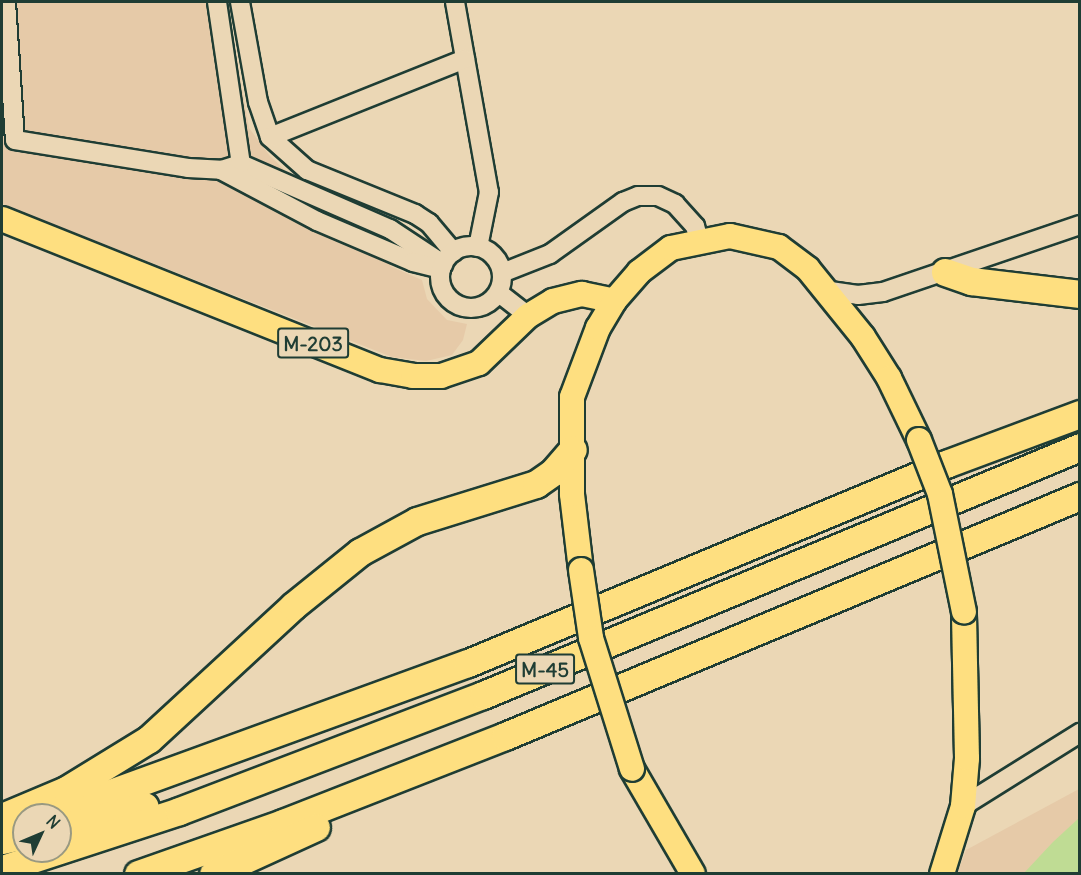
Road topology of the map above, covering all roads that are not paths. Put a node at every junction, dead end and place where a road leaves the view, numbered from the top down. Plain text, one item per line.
1 (6, 2) edge
2 (217, 2) edge
3 (240, 2) edge
4 (455, 2) edge
5 (465, 58) junction
6 (270, 137) junction
7 (8, 139) edge
8 (241, 164) junction
9 (221, 171) junction
10 (2, 219) edge
11 (1080, 225) edge
12 (699, 240) junction
13 (478, 247) junction
14 (446, 261) junction
15 (945, 272) junction
16 (502, 273) junction
17 (830, 291) junction
18 (499, 293) junction
19 (1080, 294) edge
20 (614, 301) junction
21 (528, 316) junction
22 (1080, 414) edge
23 (1080, 447) edge
24 (573, 450) junction
25 (1080, 496) edge
26 (1080, 734) edge
27 (505, 736) junction
28 (266, 778) junction
29 (963, 806) junction
30 (72, 807) edge
31 (2, 816) edge
32 (72, 825) edge
33 (2, 869) edge
34 (138, 873) edge
35 (213, 873) edge
36 (693, 873) edge
37 (942, 873) edge

1 - 7 street
2 - 8 street
3 - 6 street
4 - 5 street
5 - 6 street
5 - 13 street
6 - 14 street
7 - 9 street
8 - 9 street
8 - 14 street
9 - 14 street
10 - 21 main road, M-203
11 - 15 street
12 - 16 street
12 - 17 main road
12 - 20 main road
13 - 14 street
13 - 16 street
14 - 18 street
15 - 17 street
15 - 19 highway
16 - 18 street
17 - 29 main road, bridge
18 - 21 street
20 - 21 main road, M-203
20 - 24 main road
22 - 30 highway
23 - 28 highway, M-45
24 - 31 highway
24 - 36 main road, bridge
25 - 27 highway, M-45
26 - 29 street
27 - 34 highway, M-45
27 - 35 highway
28 - 32 highway
28 - 33 highway, M-45
29 - 37 main road

